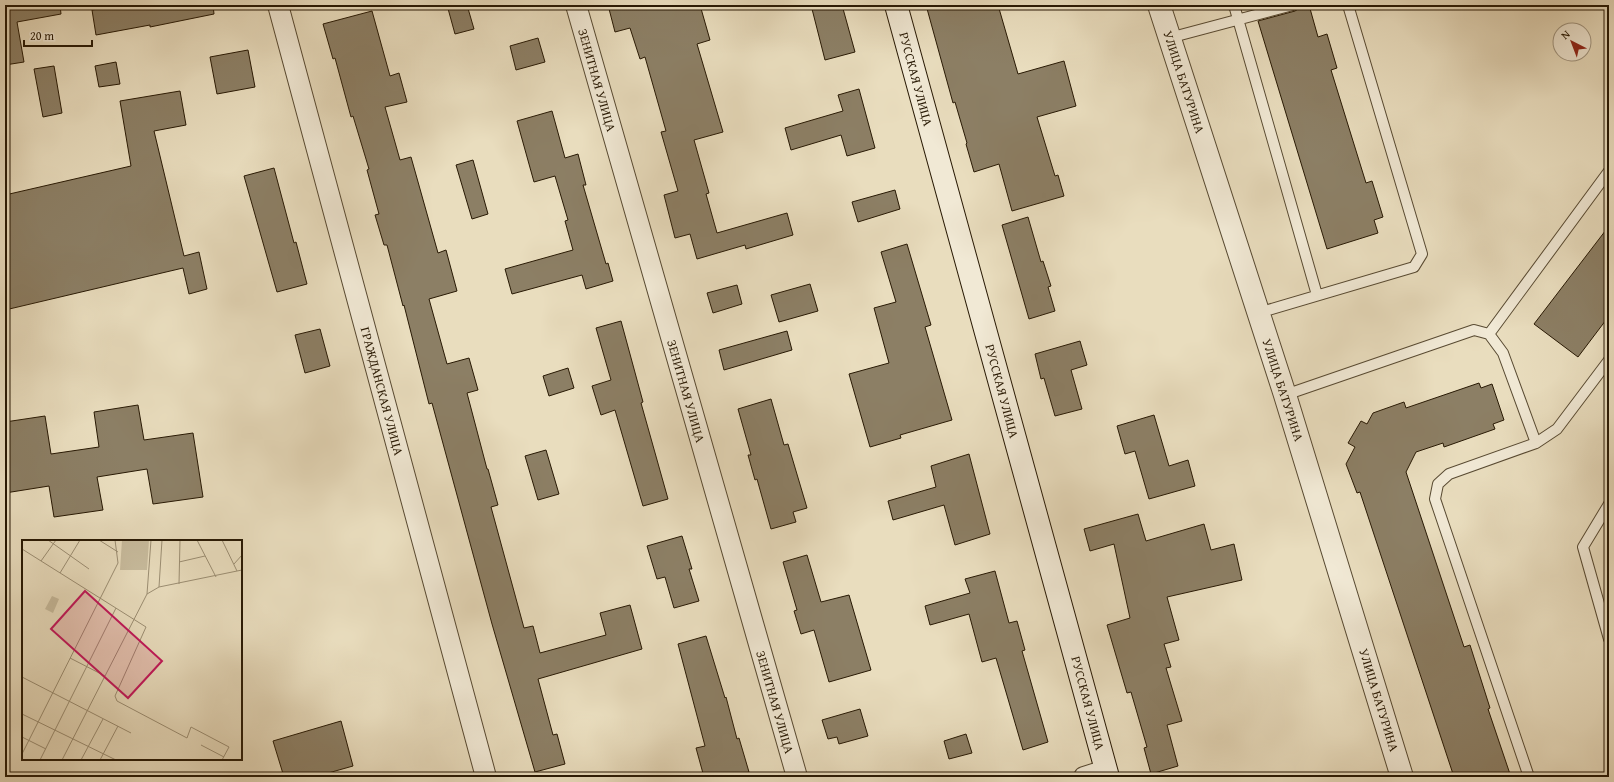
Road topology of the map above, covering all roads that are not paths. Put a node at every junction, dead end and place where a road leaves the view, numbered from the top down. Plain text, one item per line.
1 (278, 5) edge
2 (576, 5) edge
3 (896, 5) edge
4 (1159, 5) edge
5 (1234, 5) edge
6 (1293, 5) edge
7 (1348, 5) edge
8 (1238, 20) junction
9 (1170, 38) junction
10 (1609, 171) edge
11 (1318, 295) junction
12 (1258, 313) junction
13 (1489, 334) junction
14 (1609, 360) edge
15 (1285, 395) junction
16 (1536, 443) junction
17 (1609, 504) edge
18 (1609, 639) edge
19 (1107, 774) edge
20 (486, 777) edge
21 (797, 777) edge
22 (1084, 777) edge
23 (1402, 777) edge
24 (1529, 777) edge

1 - 20 street, ГРАЖДАНСКАЯ УЛИЦА
2 - 21 street, ЗЕНИТНАЯ УЛИЦА
3 - 19 street, РУССКАЯ УЛИЦА
4 - 9 street, УЛИЦА БАТУРИНА
5 - 8 lane
6 - 8 lane
7 - 11 lane
8 - 9 lane
8 - 11 lane
9 - 12 street, УЛИЦА БАТУРИНА
10 - 13 lane
11 - 12 lane
12 - 15 street, УЛИЦА БАТУРИНА
13 - 15 lane
13 - 16 lane
14 - 16 lane
15 - 23 street, УЛИЦА БАТУРИНА
16 - 24 lane
17 - 18 lane
19 - 22 street

